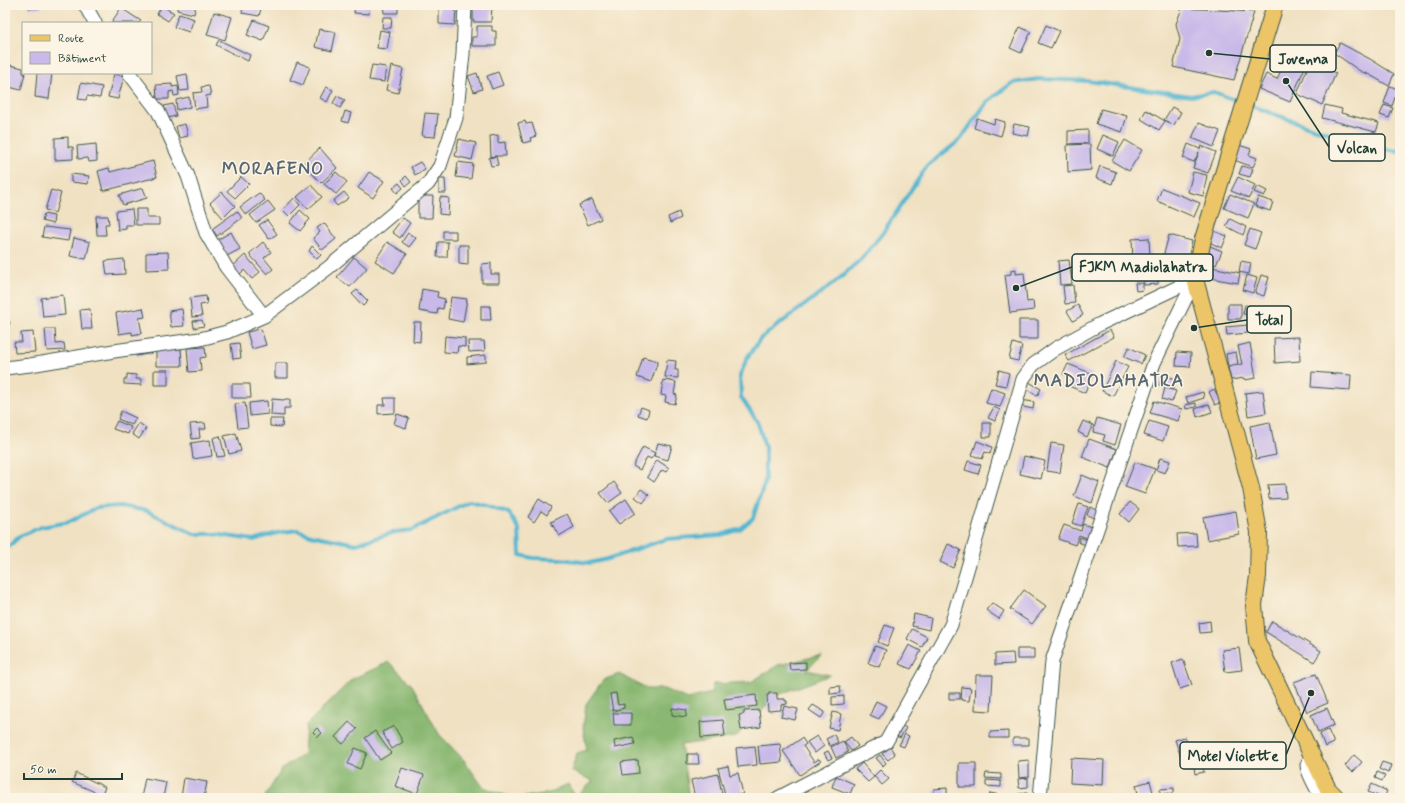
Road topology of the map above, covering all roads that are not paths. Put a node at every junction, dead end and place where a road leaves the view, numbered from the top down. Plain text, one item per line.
1 (85, 5) edge
2 (465, 5) edge
3 (1275, 5) edge
4 (94, 22) edge
5 (130, 74) edge
6 (1195, 279) junction
7 (264, 316) junction
8 (5, 368) edge
9 (1313, 758) junction
10 (778, 798) edge
11 (1040, 798) edge
12 (1322, 798) edge
13 (1337, 798) edge

1 - 4 street
2 - 7 street
3 - 6 main road
5 - 7 street
6 - 9 main road
6 - 10 street
6 - 11 street
7 - 8 street
9 - 12 street
9 - 13 main road

